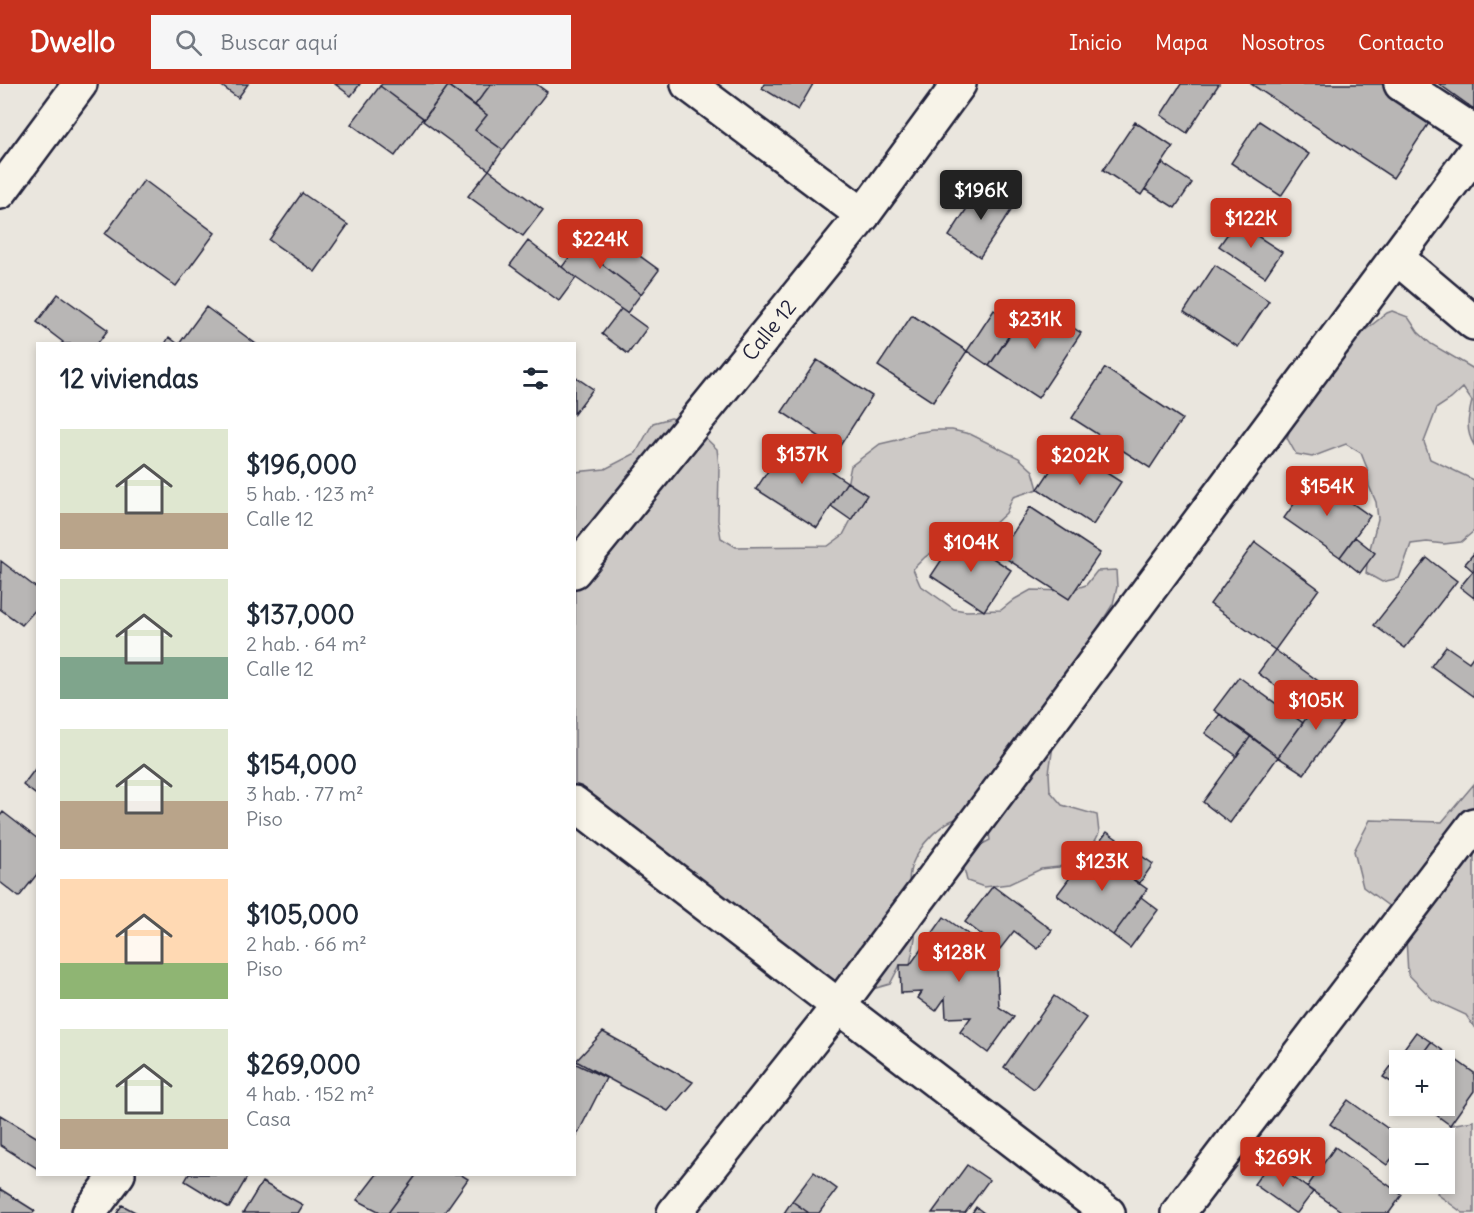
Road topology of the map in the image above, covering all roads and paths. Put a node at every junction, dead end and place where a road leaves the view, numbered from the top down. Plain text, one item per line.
1 (80, 84) edge
2 (688, 84) edge
3 (959, 84) edge
4 (1401, 84) edge
5 (1474, 132) edge
6 (1474, 153) edge
7 (0, 192) edge
8 (863, 215) junction
9 (1396, 257) junction
10 (1474, 323) edge
11 (576, 570) edge
12 (576, 805) edge
13 (1474, 825) edge
14 (838, 1007) junction
15 (117, 1176) edge
16 (89, 1213) edge
17 (674, 1213) edge
18 (1108, 1213) edge
19 (1178, 1213) edge

1 - 7 street
2 - 8 street
3 - 8 street, Calle 12
4 - 5 street
6 - 9 street
8 - 11 street, Calle 12
9 - 10 street
9 - 14 street
12 - 14 street
13 - 19 street
14 - 17 street
14 - 18 street
15 - 16 street

